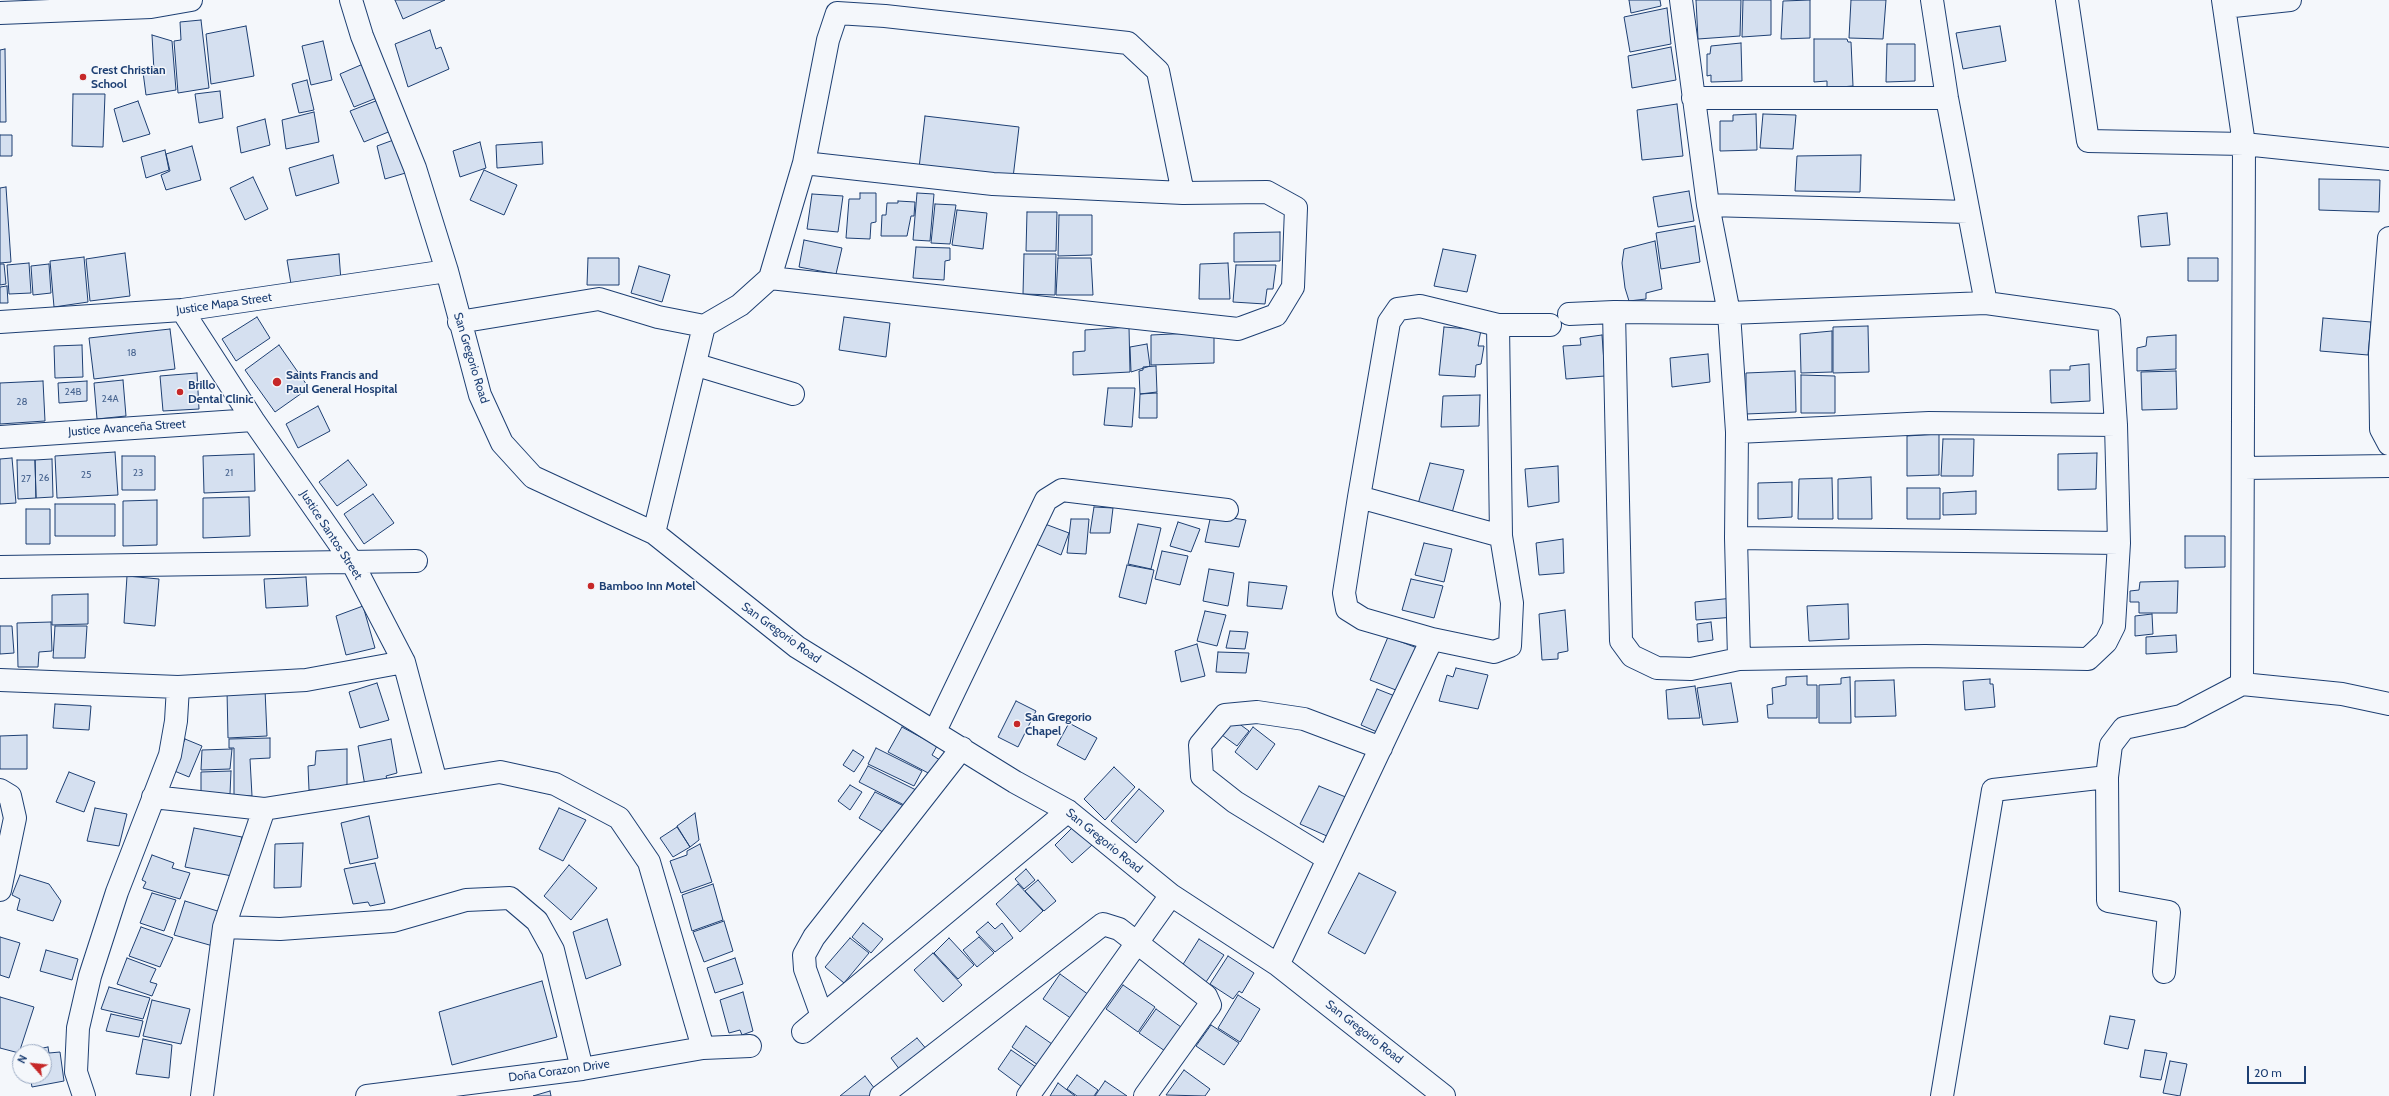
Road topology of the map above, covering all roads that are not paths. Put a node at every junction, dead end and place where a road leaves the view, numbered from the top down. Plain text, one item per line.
1 (191, 0) edge
2 (351, 0) edge
3 (1681, 0) edge
4 (1932, 0) edge
5 (2067, 0) edge
6 (2290, 0) edge
7 (2223, 3) edge
8 (0, 13) edge
9 (1693, 98) junction
10 (1947, 98) junction
11 (2244, 144) junction
12 (2389, 159) edge
13 (804, 163) junction
14 (1183, 193) junction
15 (1708, 205) junction
16 (1968, 212) junction
17 (2389, 238) edge
18 (447, 271) junction
19 (770, 278) junction
20 (1986, 303) junction
21 (182, 310) junction
22 (1614, 312) junction
23 (1569, 314) dead end
24 (1729, 314) junction
25 (0, 322) edge
26 (459, 322) junction
27 (1498, 325) junction
28 (1550, 325) dead end
29 (704, 326) junction
30 (697, 365) junction
31 (793, 394) dead end
32 (253, 420) junction
33 (2116, 425) junction
34 (1737, 432) junction
35 (0, 437) edge
36 (2389, 444) edge
37 (2389, 466) edge
38 (2244, 468) junction
39 (1359, 497) junction
40 (1227, 510) dead end
41 (654, 533) junction
42 (1501, 536) junction
43 (1736, 538) junction
44 (2119, 543) junction
45 (416, 561) dead end
46 (352, 562) junction
47 (0, 567) edge
48 (1432, 639) junction
49 (1739, 659) junction
50 (404, 662) junction
51 (0, 680) edge
52 (2242, 684) junction
53 (178, 687) junction
54 (2389, 704) edge
55 (935, 731) junction
56 (962, 748) junction
57 (1381, 748) junction
58 (2107, 777) junction
59 (436, 782) junction
60 (0, 790) edge
61 (153, 797) junction
62 (264, 809) junction
63 (1068, 811) junction
64 (1328, 859) junction
65 (0, 890) edge
66 (1171, 895) junction
67 (224, 927) junction
68 (1137, 943) junction
69 (1278, 965) junction
70 (2164, 972) dead end
71 (822, 1016) junction
72 (803, 1032) dead end
73 (750, 1046) dead end
74 (703, 1048) junction
75 (582, 1069) junction
76 (436, 1091) edge
77 (84, 1096) edge
78 (202, 1096) edge
79 (367, 1096) edge
80 (881, 1096) edge
81 (1028, 1096) edge
82 (1145, 1096) edge
83 (1444, 1096) edge
84 (1942, 1096) edge

1 - 8 street
2 - 18 street, San Gregorio Road
3 - 9 street
4 - 10 street
5 - 11 street
6 - 7 street
7 - 11 street
9 - 10 street
9 - 15 street
10 - 16 street
11 - 12 street
11 - 38 street
13 - 14 street
13 - 14 street
13 - 19 street
14 - 19 street
15 - 16 street
15 - 24 street
16 - 20 street
17 - 36 street
18 - 21 street, Justice Mapa Street
18 - 26 street, San Gregorio Road
19 - 29 street
20 - 24 street
20 - 33 street
21 - 25 street, Justice Mapa Street
21 - 32 street, Justice Santos Street
22 - 23 street
22 - 24 street
22 - 49 street
24 - 34 street
26 - 29 street
26 - 41 street, San Gregorio Road
27 - 28 street
27 - 39 street
27 - 42 street
29 - 30 street
30 - 31 street
30 - 41 street
32 - 35 street, Justice Avanceña Street
32 - 46 street, Justice Santos Street
33 - 34 street
33 - 44 street
34 - 43 street
37 - 38 street
38 - 52 street
39 - 42 street
39 - 48 street
40 - 55 street
41 - 55 street, San Gregorio Road
42 - 48 street
43 - 44 street
43 - 49 street
44 - 49 street
45 - 46 street
46 - 47 street
46 - 50 street, Justice Santos Street
48 - 57 street
50 - 53 street
50 - 59 street, Justice Santos Street
51 - 53 street
52 - 54 street
52 - 58 street
53 - 61 street
55 - 56 street, San Gregorio Road
56 - 63 street, San Gregorio Road
56 - 71 street
57 - 64 street
57 - 64 street
58 - 70 street
58 - 84 street
59 - 62 street
59 - 74 street
60 - 65 street
61 - 62 street
61 - 77 street
62 - 67 street
63 - 66 street, San Gregorio Road
63 - 71 street
64 - 69 street
66 - 68 street
66 - 69 street, San Gregorio Road
67 - 75 street
67 - 78 street
68 - 80 street
68 - 81 street
68 - 82 street
69 - 83 street, San Gregorio Road
71 - 72 street
73 - 74 street, Doña Corazon Drive
74 - 75 street, Doña Corazon Drive
75 - 76 street, Doña Corazon Drive
76 - 79 street, Doña Corazon Drive

